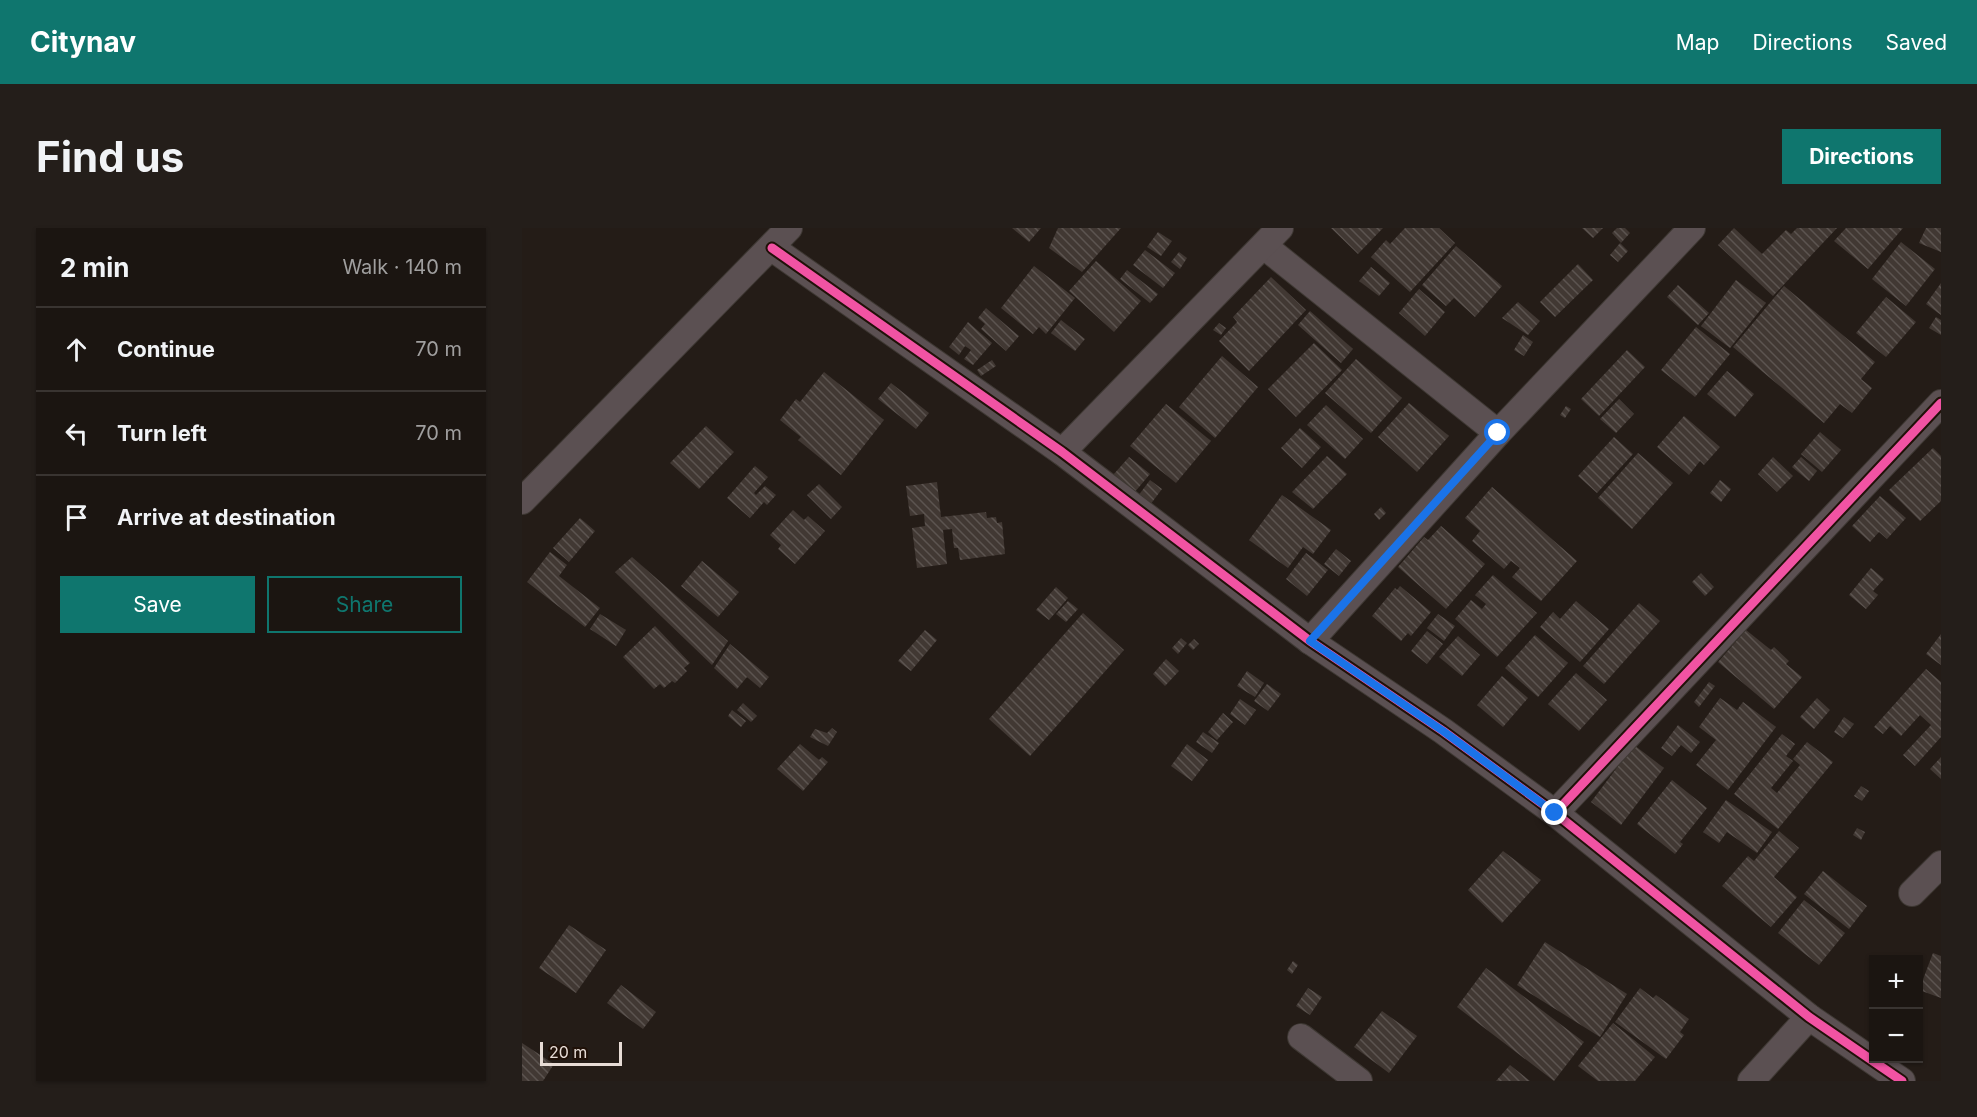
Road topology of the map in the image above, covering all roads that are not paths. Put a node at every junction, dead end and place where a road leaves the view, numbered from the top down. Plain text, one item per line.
1 (789, 228) edge
2 (1692, 228) edge
3 (1272, 237) edge
4 (772, 248) junction
5 (1941, 403) edge
6 (1498, 433) junction
7 (1062, 452) junction
8 (522, 501) edge
9 (1310, 641) junction
10 (1555, 813) junction
11 (1941, 864) edge
12 (1912, 893) dead end
13 (1809, 1017) junction
14 (1301, 1037) dead end
15 (1359, 1081) edge
16 (1751, 1081) edge
17 (1902, 1081) edge

1 - 4 street
2 - 6 street
3 - 6 street
3 - 7 street
4 - 7 street
4 - 8 street
5 - 10 street
6 - 9 street
7 - 9 street
9 - 10 street
10 - 13 street
11 - 12 street
13 - 16 street
13 - 17 street
14 - 15 street

